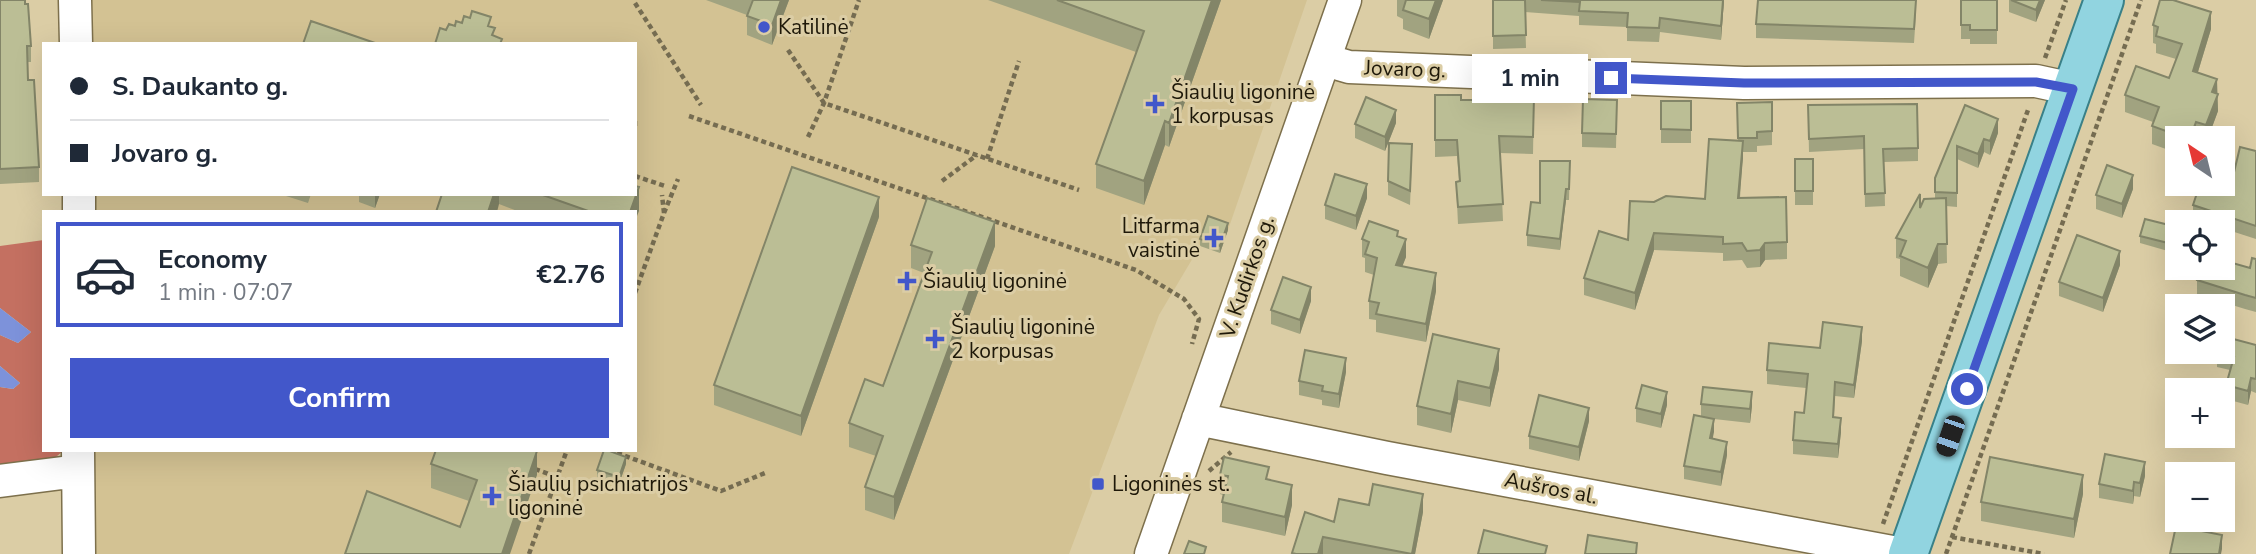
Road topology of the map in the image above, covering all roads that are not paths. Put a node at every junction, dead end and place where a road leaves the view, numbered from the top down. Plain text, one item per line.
1 (75, 0) edge
2 (1345, 0) edge
3 (2104, 0) edge
4 (75, 42) edge
5 (1325, 60) junction
6 (2073, 89) junction
7 (1198, 419) junction
8 (78, 460) edge
9 (0, 481) edge
10 (1911, 545) edge
11 (79, 554) edge
12 (1151, 554) edge

1 - 4 street
2 - 5 street, V. Kudirkos g.
3 - 6 main road
5 - 6 street, Jovaro g.
5 - 7 street, V. Kudirkos g.
6 - 10 main road
7 - 10 street, Aušros al.
7 - 12 street, V. Kudirkos g.
8 - 9 street
8 - 11 street

